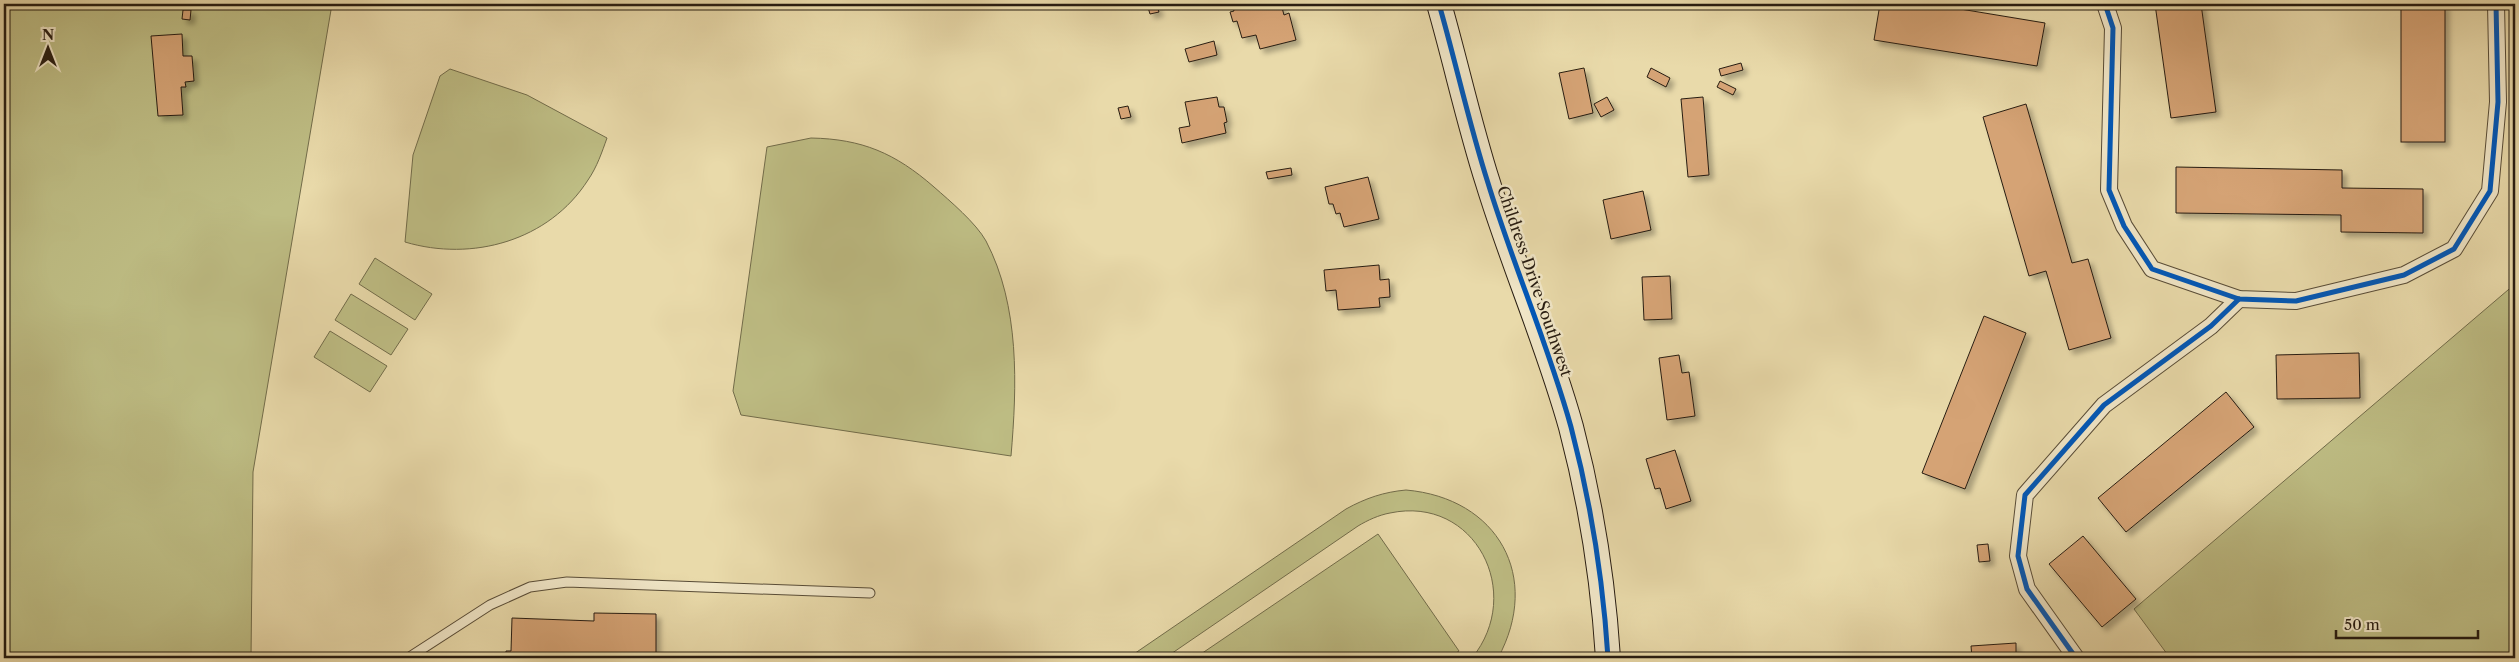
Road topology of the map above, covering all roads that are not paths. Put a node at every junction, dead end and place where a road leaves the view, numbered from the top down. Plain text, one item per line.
1 (1440, 4) edge
2 (2105, 4) edge
3 (2496, 4) edge
4 (2239, 299) junction
5 (870, 593) dead end
6 (408, 658) edge
7 (1608, 658) edge
8 (2076, 658) edge

1 - 7 street, Childress Drive Southwest
2 - 4 street
3 - 4 street
4 - 8 street
5 - 6 lane

